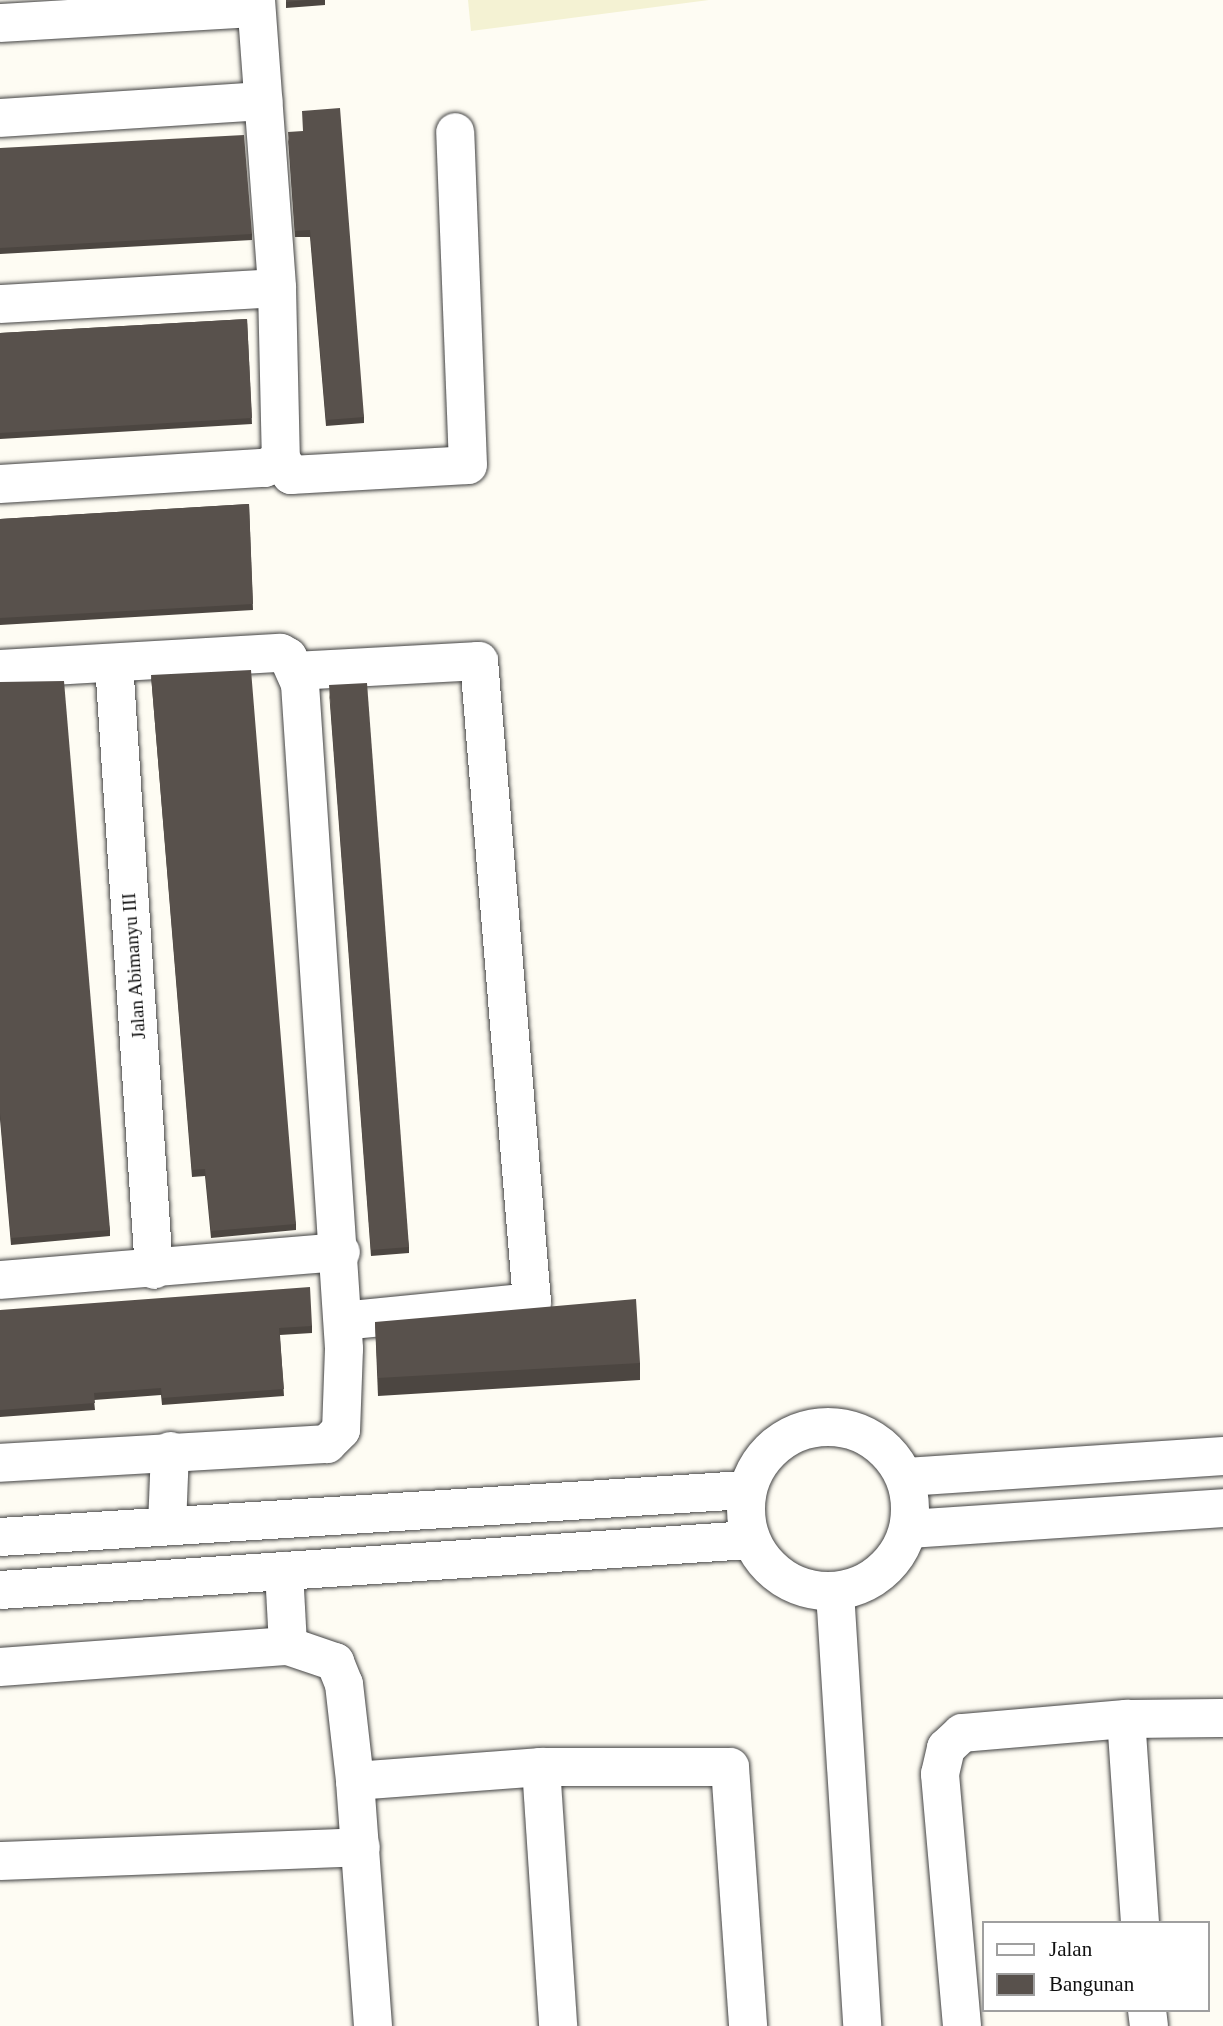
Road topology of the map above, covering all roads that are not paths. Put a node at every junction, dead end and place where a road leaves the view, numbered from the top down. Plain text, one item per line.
1 (256, 4) edge
2 (0, 23) edge
3 (264, 101) junction
4 (0, 118) edge
5 (455, 132) dead end
6 (276, 288) junction
7 (0, 304) edge
8 (281, 459) junction
9 (0, 484) edge
10 (114, 663) junction
11 (0, 669) edge
12 (295, 671) junction
13 (341, 1252) junction
14 (154, 1270) junction
15 (0, 1280) edge
16 (343, 1321) junction
17 (170, 1451) junction
18 (1223, 1456) edge
19 (0, 1463) edge
20 (906, 1477) junction
21 (746, 1490) junction
22 (1223, 1508) edge
23 (167, 1527) junction
24 (909, 1529) junction
25 (0, 1537) edge
26 (749, 1540) junction
27 (284, 1571) junction
28 (0, 1590) edge
29 (835, 1592) junction
30 (288, 1646) junction
31 (0, 1667) edge
32 (1223, 1718) edge
33 (1126, 1719) junction
34 (541, 1767) junction
35 (355, 1781) junction
36 (361, 1847) junction
37 (0, 1861) edge
38 (1140, 1921) edge
39 (373, 2026) edge
40 (558, 2026) edge
41 (748, 2026) edge
42 (862, 2026) edge
43 (962, 2026) edge

1 - 2 street
1 - 3 street
3 - 4 street
3 - 6 street
5 - 8 street
6 - 7 street
6 - 8 street
8 - 9 street
10 - 11 street
10 - 12 street
10 - 14 street, Jalan Abimanyu III
12 - 13 street
12 - 16 street
13 - 14 street
13 - 16 street
14 - 15 street
16 - 17 street
17 - 19 street
17 - 23 street
18 - 20 street
20 - 21 street
20 - 24 street
21 - 23 street
21 - 26 street
22 - 24 street
23 - 25 street
24 - 29 street
26 - 27 street
26 - 29 street
27 - 28 street
27 - 30 street
29 - 42 street
30 - 31 street
30 - 35 street
32 - 33 street
33 - 38 street
33 - 43 street
34 - 35 street
34 - 40 street
34 - 41 street
35 - 36 street
36 - 37 street
36 - 39 street

